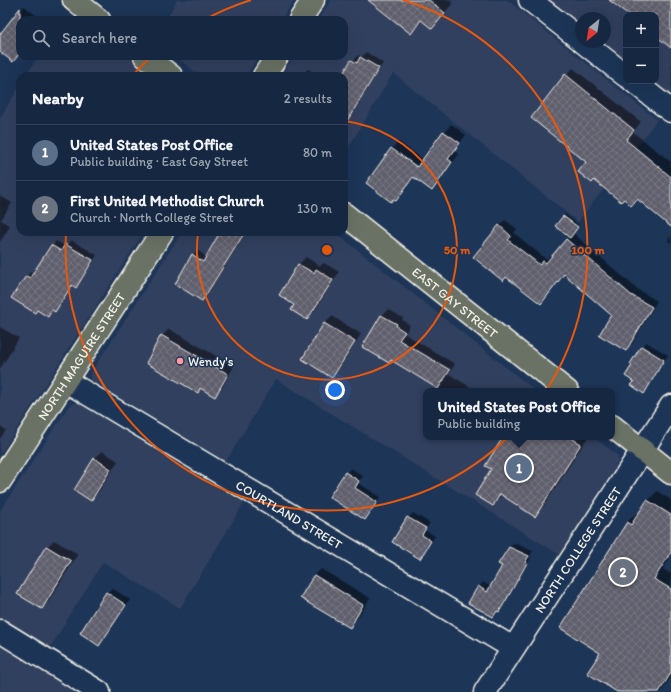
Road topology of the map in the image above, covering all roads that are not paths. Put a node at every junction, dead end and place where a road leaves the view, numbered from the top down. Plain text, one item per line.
1 (74, 0) edge
2 (313, 0) edge
3 (530, 0) edge
4 (94, 16) edge
5 (303, 16) edge
6 (575, 35) edge
7 (591, 48) edge
8 (150, 60) edge
9 (274, 60) edge
10 (166, 72) edge
11 (267, 72) edge
12 (623, 74) edge
13 (637, 84) edge
14 (671, 111) edge
15 (348, 217) edge
16 (159, 236) edge
17 (66, 381) junction
18 (563, 388) edge
19 (671, 406) edge
20 (615, 428) edge
21 (642, 451) junction
22 (671, 473) edge
23 (0, 481) edge
24 (0, 631) edge
25 (513, 648) junction
26 (99, 692) edge
27 (485, 692) edge

1 - 4 main road
2 - 5 main road
3 - 6 street
7 - 12 street
8 - 10 main road
9 - 11 main road
13 - 14 street
15 - 18 main road, EAST GAY STREET
16 - 17 main road, NORTH MAGUIRE STREET
17 - 23 main road, NORTH MAGUIRE STREET
17 - 25 street, COURTLAND STREET
19 - 21 street, NORTH COLLEGE STREET
20 - 21 main road
21 - 22 main road
21 - 25 street, NORTH COLLEGE STREET
24 - 26 street
25 - 27 street, NORTH COLLEGE STREET

